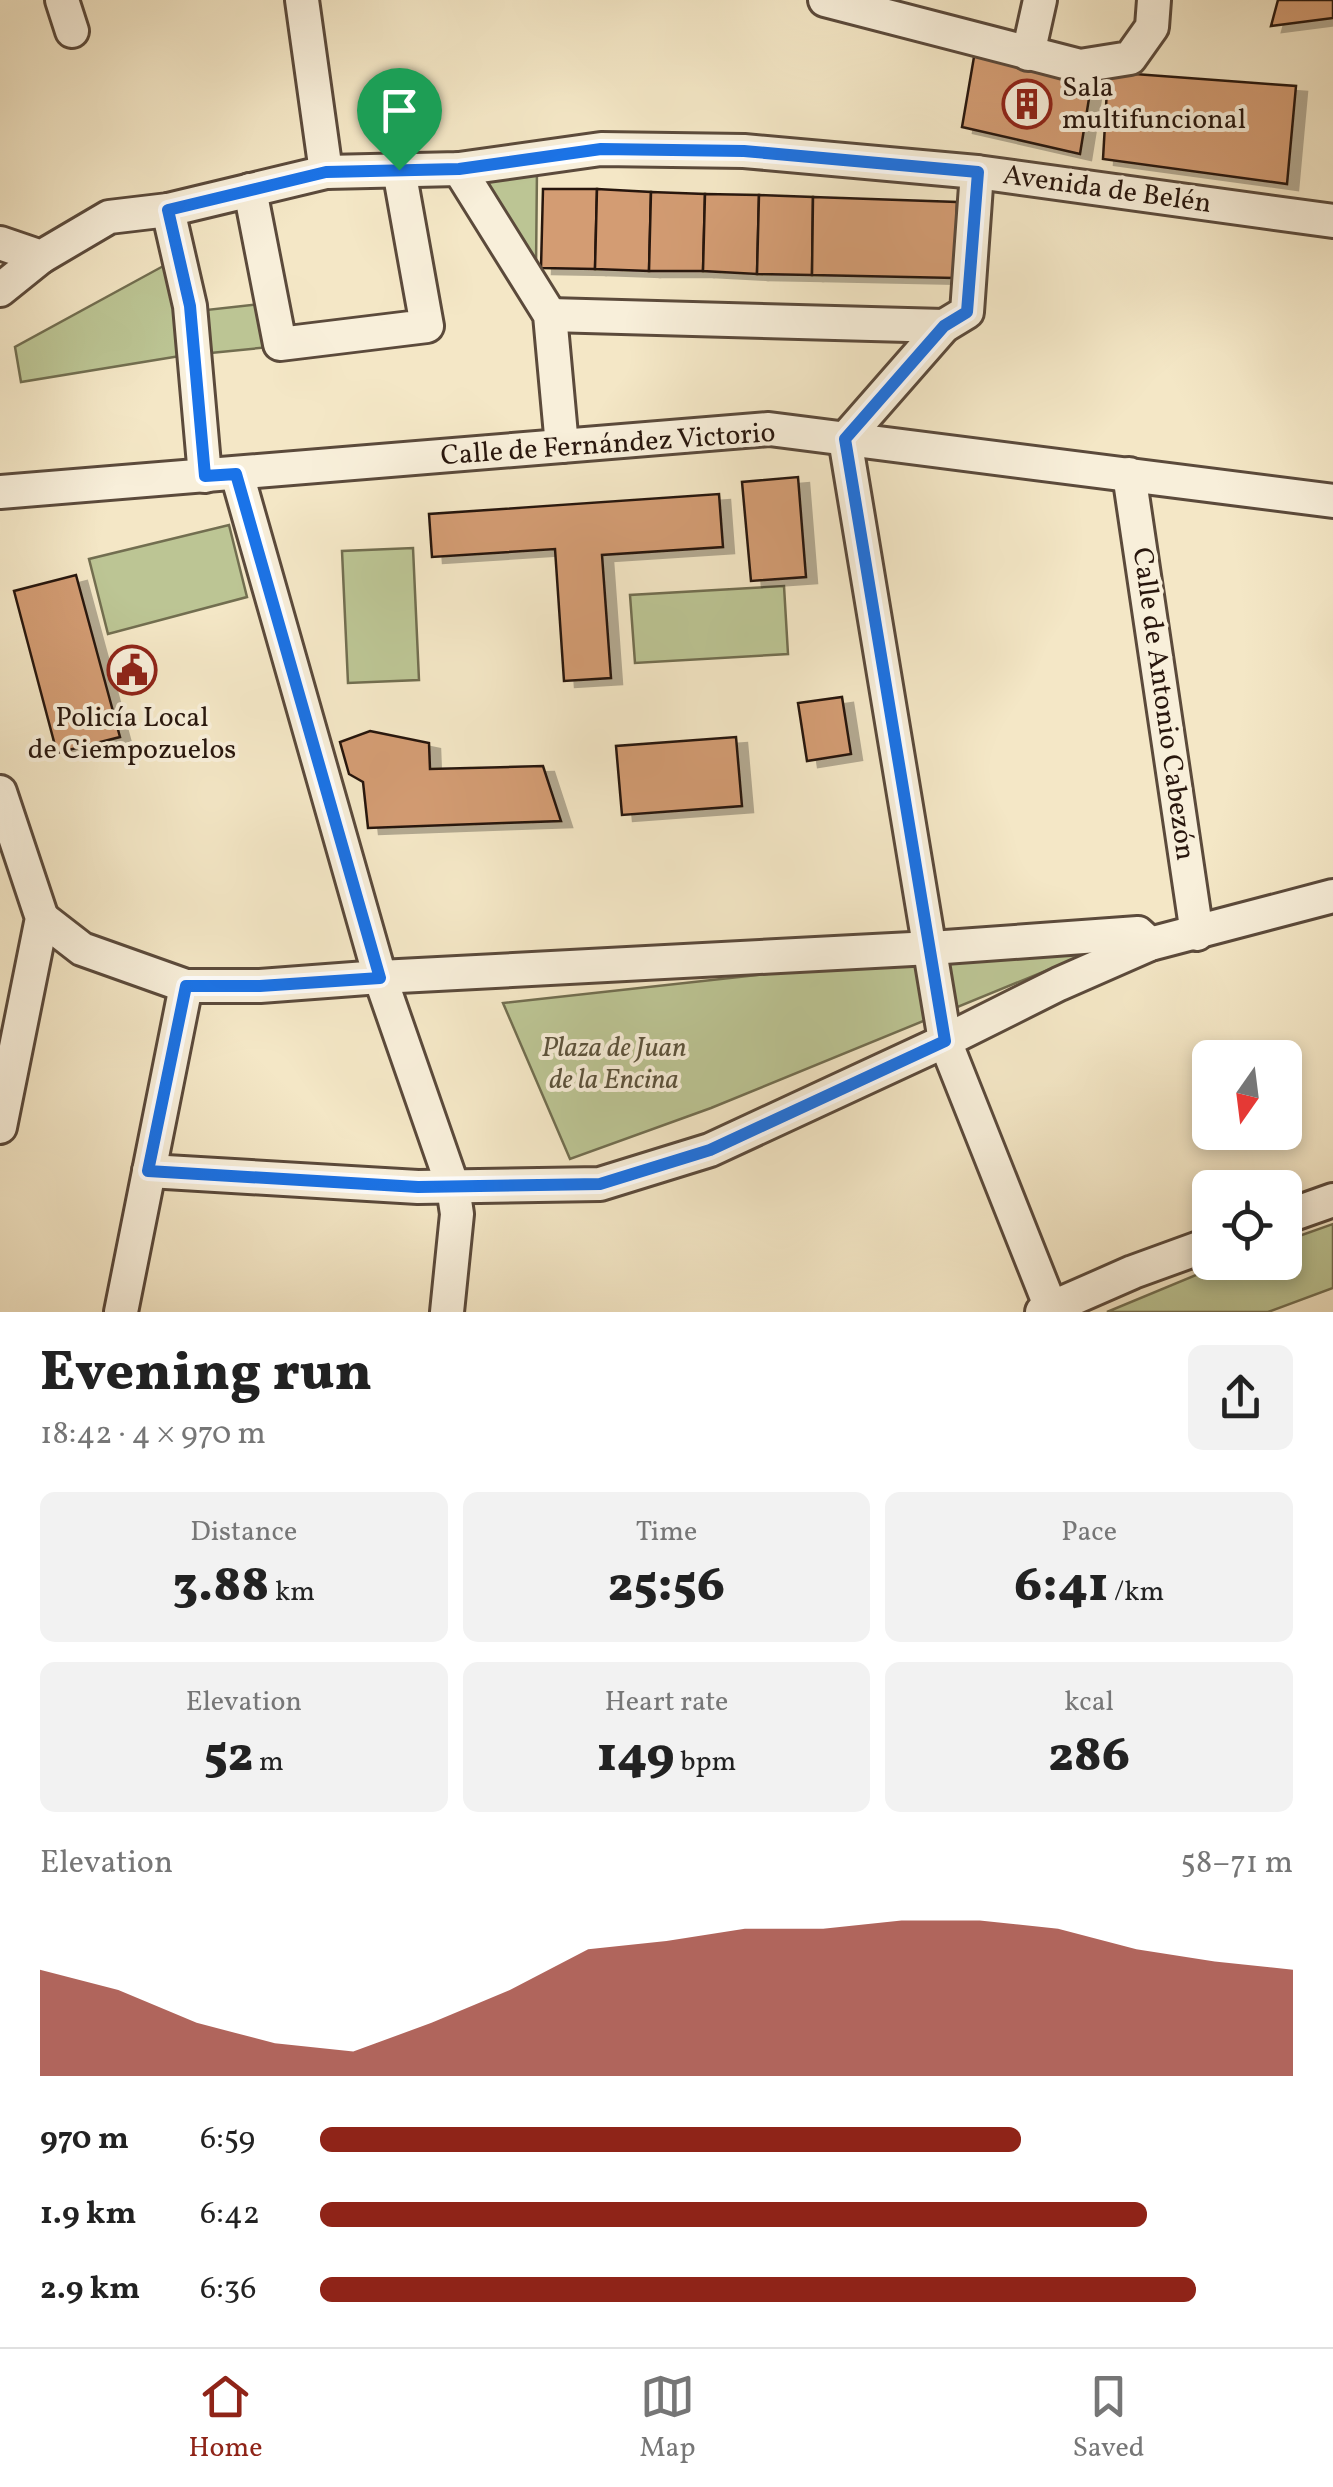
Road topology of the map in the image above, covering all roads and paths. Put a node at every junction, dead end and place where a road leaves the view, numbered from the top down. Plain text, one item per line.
1 (302, 0) edge
2 (824, 0) edge
3 (1040, 0) edge
4 (1154, 0) edge
5 (901, 10) edge
6 (1028, 54) junction
7 (459, 169) junction
8 (399, 170) junction
9 (326, 172) junction
10 (978, 172) junction
11 (250, 190) junction
12 (168, 210) junction
13 (1333, 221) edge
14 (0, 243) edge
15 (41, 257) junction
16 (0, 290) edge
17 (550, 315) junction
18 (944, 326) junction
19 (845, 439) junction
20 (562, 446) junction
21 (1129, 474) junction
22 (221, 475) junction
23 (0, 492) edge
24 (1333, 501) edge
25 (0, 792) edge
26 (1333, 896) edge
27 (42, 918) junction
28 (1198, 934) junction
29 (1150, 944) junction
30 (931, 948) junction
31 (380, 978) junction
32 (186, 986) junction
33 (945, 1041) junction
34 (0, 1127) edge
35 (148, 1171) junction
36 (453, 1187) junction
37 (1333, 1200) edge
38 (1302, 1211) edge
39 (1192, 1251) edge
40 (1046, 1310) edge
41 (120, 1312) edge
42 (448, 1312) edge

1 - 9 street
2 - 5 street
3 - 6 street
4 - 6 street
5 - 6 street
7 - 8 street, Avenida de Belén
7 - 10 street, Avenida de Belén
7 - 17 street
8 - 9 street, Avenida de Belén
8 - 11 street
9 - 11 street, Avenida de Belén
10 - 13 street, Avenida de Belén
10 - 18 street
11 - 12 street, Avenida de Belén
12 - 15 street, Avenida de Belén
12 - 22 street
14 - 15 street
15 - 16 street, Avenida de Belén
17 - 18 street
17 - 20 street
18 - 19 street
19 - 20 street, Calle de Fernández Victorio
19 - 21 street, Calle de Fernández Victorio
19 - 30 street
20 - 22 street, Calle de Fernández Victorio
21 - 24 street, Calle de Fernández Victorio
21 - 28 street, Calle de Antonio Cabezón
22 - 23 street, Calle de Fernández Victorio
22 - 31 street
25 - 27 street
26 - 28 street
27 - 32 street
27 - 34 street
28 - 29 street
29 - 30 street
29 - 33 street
30 - 31 street
30 - 33 street
31 - 32 street
31 - 36 street
32 - 35 street
33 - 36 street
33 - 40 street
35 - 36 street
35 - 41 street
36 - 42 street
37 - 38 street
39 - 40 street

